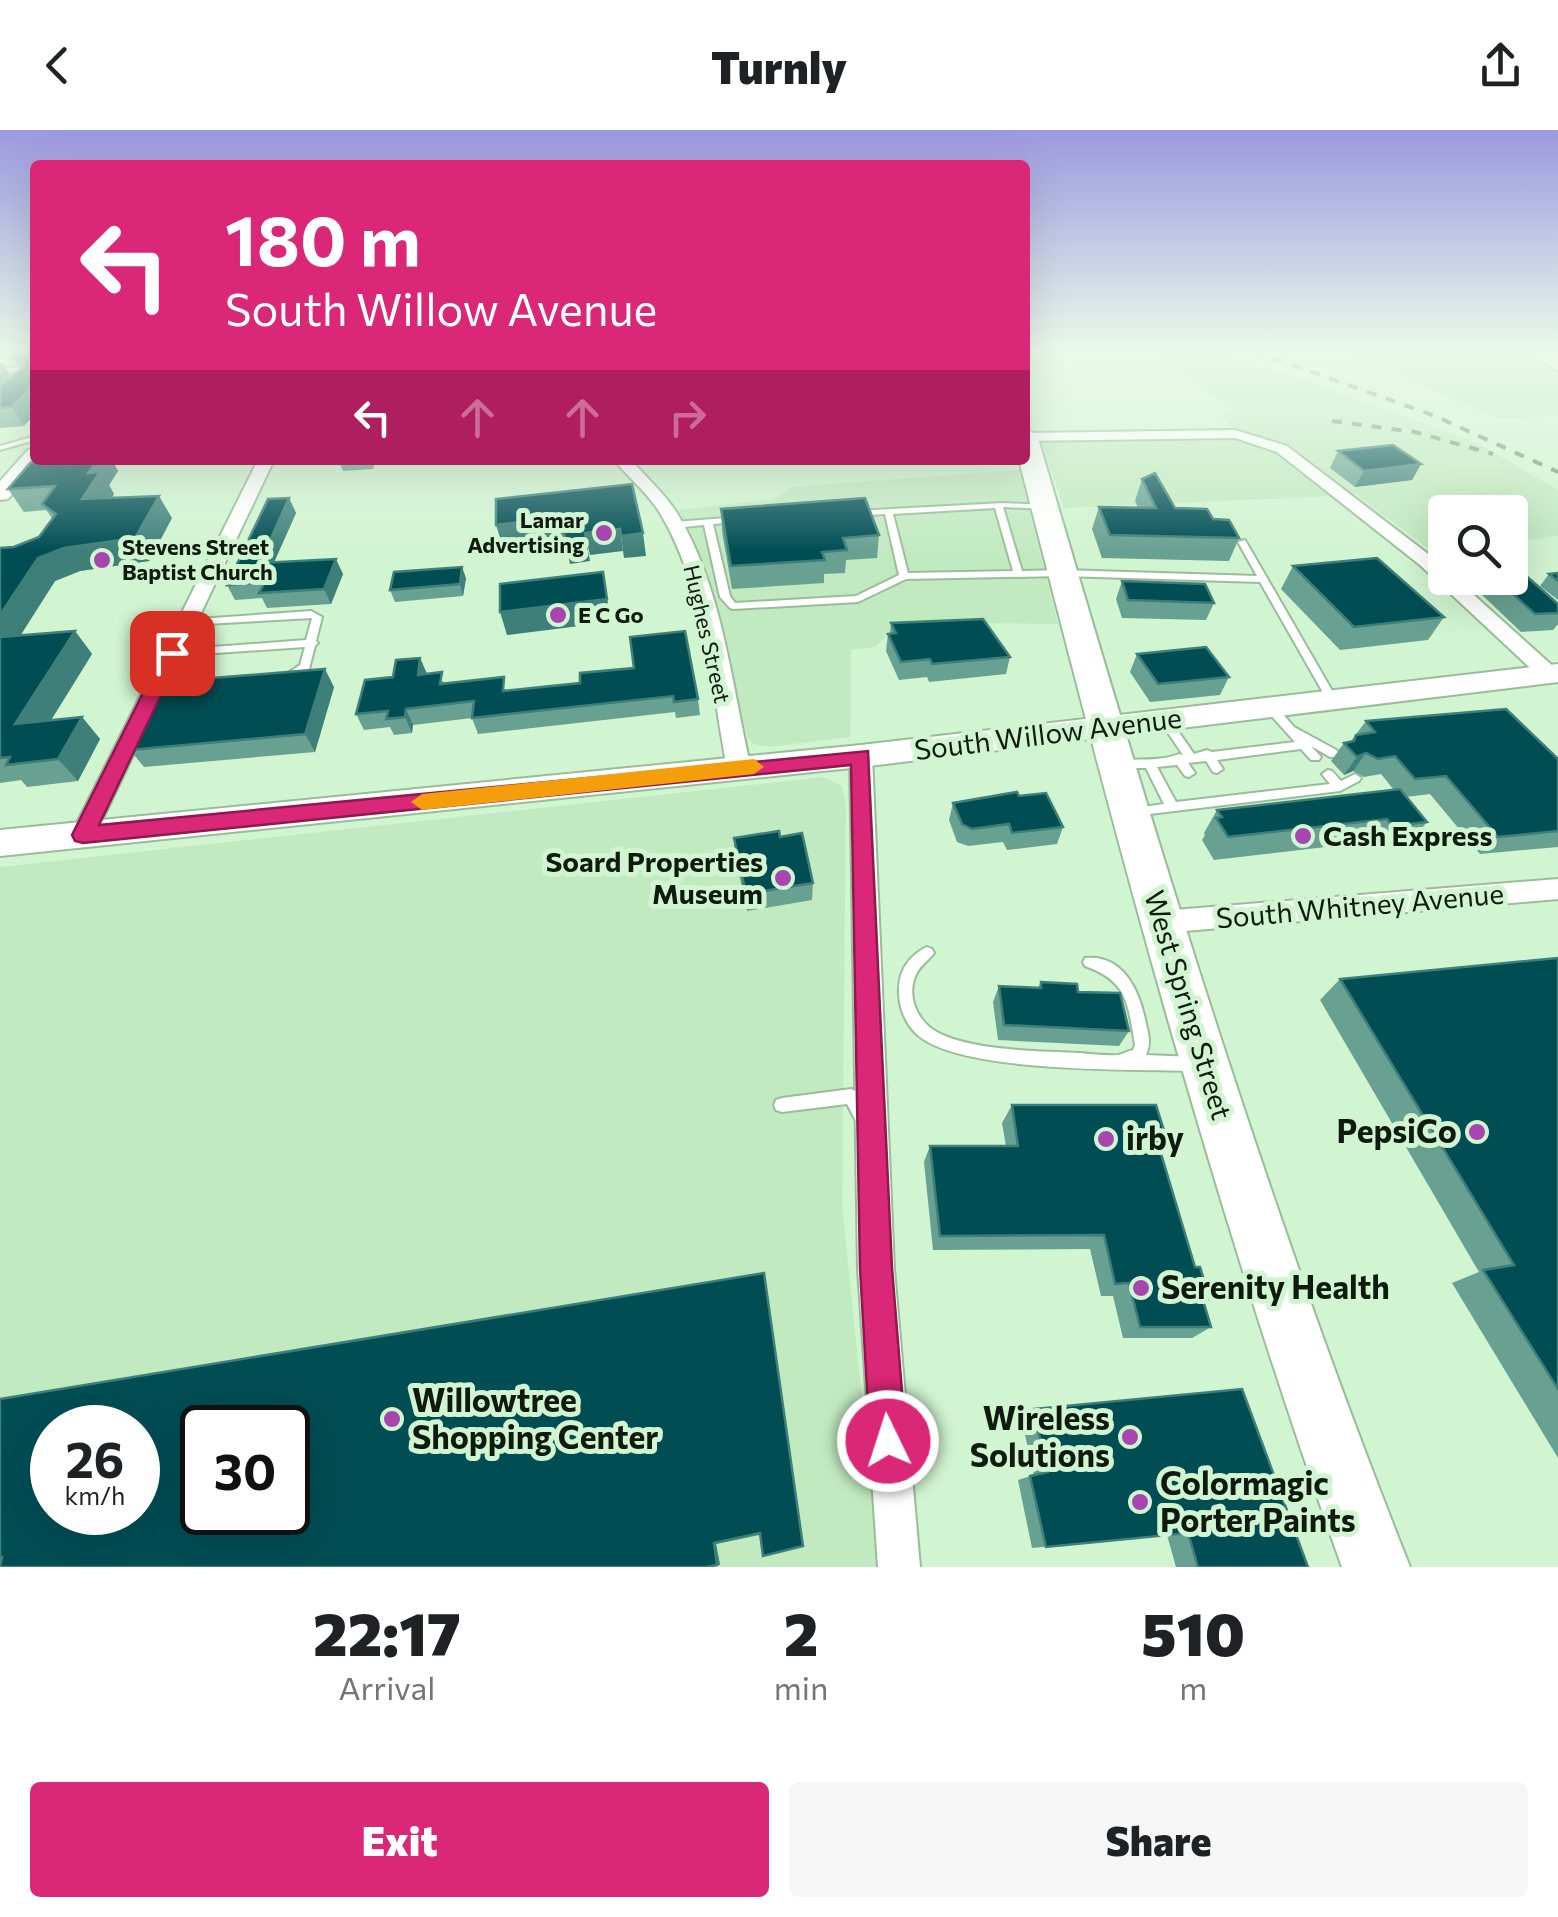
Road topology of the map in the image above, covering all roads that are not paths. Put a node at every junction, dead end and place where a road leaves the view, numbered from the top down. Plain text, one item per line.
1 (1030, 436) edge
2 (30, 439) edge
3 (0, 448) edge
4 (1030, 455) edge
5 (30, 459) edge
6 (264, 465) edge
7 (626, 465) edge
8 (2, 489) edge
9 (998, 506) junction
10 (1044, 507) junction
11 (888, 511) junction
12 (850, 513) edge
13 (754, 518) edge
14 (708, 522) junction
15 (674, 525) junction
16 (1242, 542) dead end
17 (1040, 573) junction
18 (904, 576) junction
19 (1264, 580) junction
20 (187, 622) junction
21 (312, 643) junction
22 (172, 653) junction
23 (1553, 674) edge
24 (282, 678) edge
25 (1333, 701) junction
26 (1280, 718) junction
27 (1164, 721) junction
28 (1295, 745) junction
29 (1264, 748) junction
30 (1124, 752) junction
31 (1207, 754) junction
32 (1334, 754) dead end
33 (861, 756) junction
34 (1314, 757) dead end
35 (1185, 758) junction
36 (1299, 759) dead end
37 (1274, 762) dead end
38 (738, 768) junction
39 (1217, 769) dead end
40 (1190, 773) dead end
41 (1328, 774) dead end
42 (1312, 776) dead end
43 (1355, 778) dead end
44 (1289, 779) dead end
45 (1228, 788) dead end
46 (1340, 788) junction
47 (1324, 791) junction
48 (1300, 794) junction
49 (1238, 801) junction
50 (1152, 810) junction
51 (83, 835) junction
52 (0, 843) edge
53 (1558, 890) edge
54 (1162, 922) junction
55 (927, 953) dead end
56 (1090, 962) dead end
57 (1124, 1060) junction
58 (1205, 1064) junction
59 (782, 1105) dead end
60 (871, 1131) junction
61 (900, 1567) edge
62 (1376, 1567) edge

1 - 23 street
2 - 3 lane
4 - 10 main road, West Spring Street
5 - 8 street
6 - 20 street
7 - 15 street, Hughes Street
9 - 10 lane
9 - 11 lane
9 - 17 lane
10 - 17 main road, West Spring Street
11 - 12 lane
11 - 18 lane
13 - 14 lane
14 - 15 lane
14 - 18 lane
15 - 38 street, Hughes Street
16 - 19 lane
17 - 18 lane
17 - 19 lane
17 - 30 main road, West Spring Street
19 - 25 lane
20 - 21 lane
20 - 22 street
21 - 22 lane
21 - 24 lane
22 - 51 street
23 - 25 main road, South Willow Avenue
25 - 26 main road, South Willow Avenue
26 - 27 main road, South Willow Avenue
26 - 28 lane
26 - 32 lane
27 - 30 main road, South Willow Avenue
27 - 35 lane
28 - 29 lane
28 - 34 lane
28 - 36 lane
29 - 31 lane
29 - 37 lane
30 - 33 main road, South Willow Avenue
30 - 35 lane
30 - 50 main road, West Spring Street
31 - 35 lane
31 - 39 lane
33 - 38 main road, South Willow Avenue
33 - 60 street
35 - 40 lane
38 - 51 main road, South Willow Avenue
41 - 46 lane
42 - 47 lane
43 - 46 lane
44 - 48 lane
45 - 49 lane
46 - 47 lane
47 - 48 lane
48 - 49 lane
49 - 50 lane
50 - 54 main road, West Spring Street
51 - 52 main road, South Willow Avenue
53 - 54 street, South Whitney Avenue
54 - 58 main road, West Spring Street
55 - 57 lane
56 - 57 lane
57 - 58 lane
58 - 62 main road, West Spring Street
59 - 60 lane
60 - 61 street

